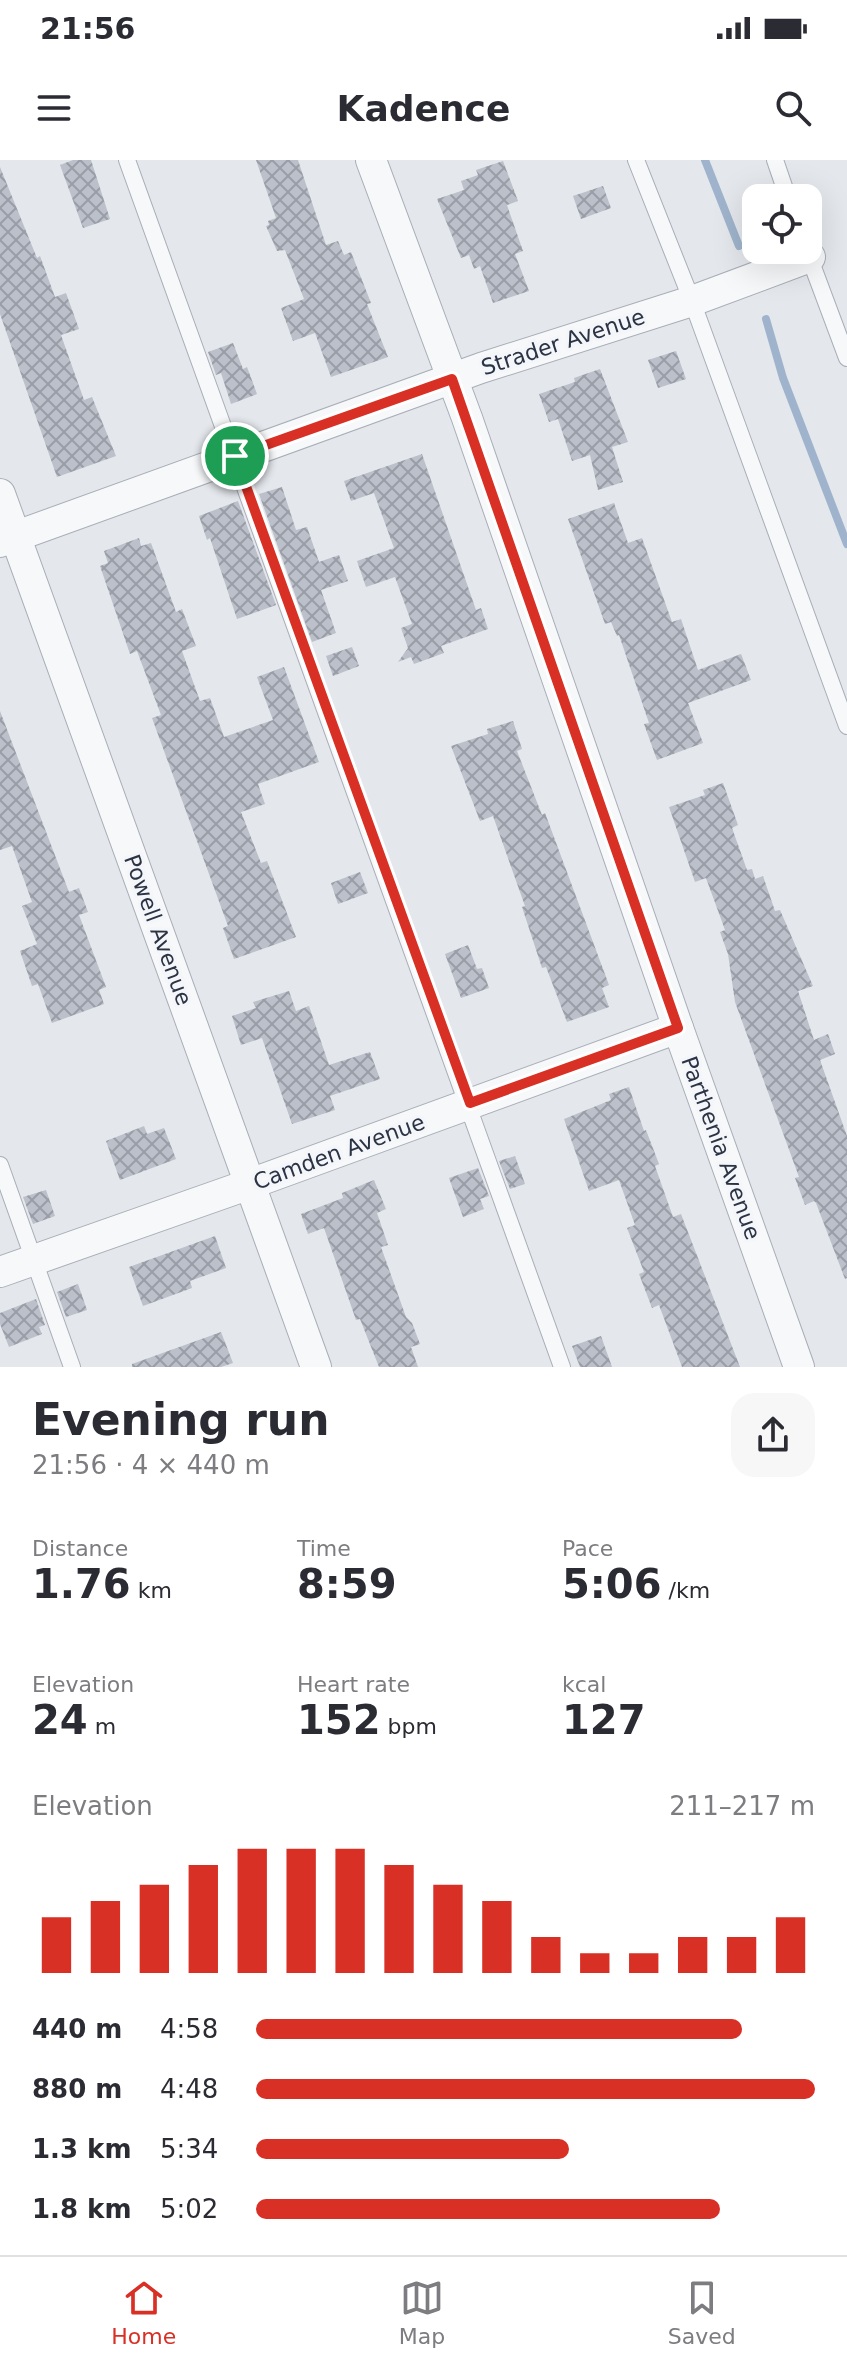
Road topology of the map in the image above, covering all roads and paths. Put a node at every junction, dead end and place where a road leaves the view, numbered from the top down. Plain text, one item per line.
1 (127, 160) edge
2 (371, 160) edge
3 (636, 160) edge
4 (775, 160) edge
5 (783, 184) edge
6 (783, 264) edge
7 (812, 264) edge
8 (692, 301) junction
9 (847, 358) edge
10 (452, 379) junction
11 (235, 456) junction
12 (0, 494) edge
13 (8, 539) edge
14 (847, 726) edge
15 (678, 1028) junction
16 (470, 1103) junction
17 (0, 1165) edge
18 (250, 1184) junction
19 (35, 1259) junction
20 (0, 1272) edge
21 (72, 1367) edge
22 (316, 1367) edge
23 (562, 1367) edge
24 (799, 1367) edge

1 - 11 lane
2 - 10 street, Parthenia Avenue
3 - 8 lane
4 - 5 lane
6 - 8 street, Strader Avenue
7 - 9 lane
8 - 10 street, Strader Avenue
8 - 14 lane
10 - 11 street, Strader Avenue
10 - 15 street, Parthenia Avenue
11 - 13 street, Strader Avenue
11 - 16 lane
12 - 13 street, Powell Avenue
13 - 18 street, Powell Avenue
15 - 16 street, Camden Avenue
15 - 24 street, Parthenia Avenue
16 - 18 street, Camden Avenue
16 - 23 lane
17 - 19 lane
18 - 19 street, Camden Avenue
18 - 22 street, Powell Avenue
19 - 20 street, Camden Avenue
19 - 21 lane

